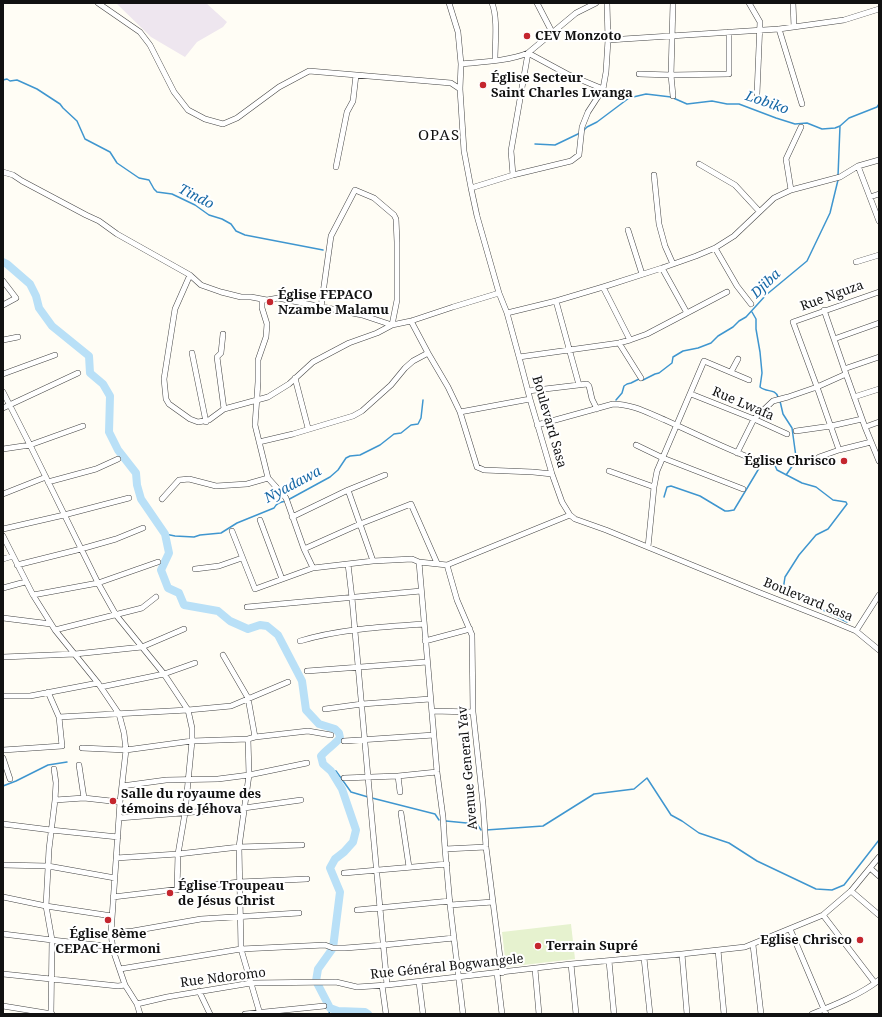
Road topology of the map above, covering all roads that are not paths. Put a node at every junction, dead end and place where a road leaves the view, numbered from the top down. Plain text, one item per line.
1 (98, 3) edge
2 (449, 3) edge
3 (492, 3) edge
4 (536, 3) edge
5 (596, 3) edge
6 (607, 3) edge
7 (673, 3) edge
8 (749, 3) edge
9 (793, 3) edge
10 (879, 8) edge
11 (794, 27) junction
12 (779, 29) junction
13 (759, 30) junction
14 (552, 32) junction
15 (729, 32) junction
16 (672, 36) junction
17 (608, 40) junction
18 (528, 52) junction
19 (495, 60) junction
20 (461, 64) junction
21 (639, 74) dead end
22 (356, 75) junction
23 (671, 75) junction
24 (460, 89) junction
25 (603, 89) junction
26 (757, 94) dead end
27 (673, 96) dead end
28 (802, 104) dead end
29 (801, 128) dead end
30 (879, 160) edge
31 (700, 164) dead end
32 (858, 166) junction
33 (336, 167) dead end
34 (3, 172) edge
35 (513, 175) junction
36 (654, 175) dead end
37 (471, 188) junction
38 (791, 190) junction
39 (879, 194) edge
40 (870, 197) junction
41 (760, 211) junction
42 (879, 221) edge
43 (628, 230) dead end
44 (715, 248) junction
45 (879, 255) edge
46 (856, 262) dead end
47 (673, 264) junction
48 (662, 268) junction
49 (642, 274) junction
50 (190, 276) junction
51 (3, 281) edge
52 (603, 287) junction
53 (727, 292) dead end
54 (879, 292) edge
55 (499, 293) junction
56 (262, 299) junction
57 (556, 301) junction
58 (751, 304) dead end
59 (3, 305) edge
60 (321, 307) junction
61 (824, 310) junction
62 (507, 313) junction
63 (687, 313) junction
64 (411, 321) junction
65 (879, 323) edge
66 (392, 325) junction
67 (223, 334) dead end
68 (18, 337) dead end
69 (834, 339) junction
70 (3, 340) edge
71 (630, 340) junction
72 (619, 343) junction
73 (569, 350) junction
74 (192, 353) dead end
75 (428, 353) junction
76 (55, 355) dead end
77 (519, 356) junction
78 (879, 357) edge
79 (738, 359) dead end
80 (732, 372) junction
81 (845, 372) junction
82 (78, 373) dead end
83 (3, 374) edge
84 (295, 378) junction
85 (641, 378) dead end
86 (749, 380) dead end
87 (579, 385) junction
88 (817, 387) junction
89 (879, 389) edge
90 (528, 390) junction
91 (3, 392) edge
92 (691, 394) junction
93 (854, 397) junction
94 (530, 399) junction
95 (256, 400) junction
96 (10, 406) junction
97 (3, 408) edge
98 (597, 408) junction
99 (224, 409) junction
100 (460, 412) junction
101 (754, 419) junction
102 (862, 419) junction
103 (206, 422) junction
104 (879, 422) edge
105 (538, 425) junction
106 (676, 425) junction
107 (83, 426) dead end
108 (831, 426) junction
109 (865, 427) junction
110 (308, 428) junction
111 (796, 431) dead end
112 (787, 434) dead end
113 (259, 442) junction
114 (871, 442) junction
115 (30, 445) junction
116 (636, 445) dead end
117 (3, 449) edge
118 (839, 450) junction
119 (737, 453) junction
120 (819, 457) dead end
121 (663, 458) junction
122 (118, 459) dead end
123 (879, 460) edge
124 (758, 461) dead end
125 (609, 471) dead end
126 (552, 474) junction
127 (385, 475) dead end
128 (268, 478) junction
129 (47, 480) junction
130 (654, 487) junction
131 (743, 489) dead end
132 (348, 490) junction
133 (3, 494) edge
134 (129, 498) dead end
135 (162, 499) dead end
136 (64, 515) junction
137 (570, 515) junction
138 (292, 517) junction
139 (260, 520) dead end
140 (360, 524) junction
141 (143, 528) dead end
142 (3, 529) edge
143 (232, 531) dead end
144 (3, 536) edge
145 (648, 547) junction
146 (81, 549) junction
147 (304, 549) junction
148 (13, 556) junction
149 (242, 558) junction
150 (3, 560) edge
151 (373, 561) junction
152 (158, 562) dead end
153 (419, 562) junction
154 (437, 563) junction
155 (348, 564) junction
156 (17, 565) junction
157 (447, 565) junction
158 (313, 568) junction
159 (195, 569) dead end
160 (282, 579) junction
161 (25, 582) junction
162 (98, 583) junction
163 (3, 588) edge
164 (421, 591) junction
165 (879, 595) edge
166 (33, 596) junction
167 (156, 597) dead end
168 (352, 598) junction
169 (247, 607) dead end
170 (116, 615) junction
171 (3, 618) edge
172 (51, 624) junction
173 (424, 624) junction
174 (184, 629) dead end
175 (470, 629) junction
176 (55, 630) junction
177 (355, 630) junction
178 (856, 631) junction
179 (300, 641) dead end
180 (425, 641) junction
181 (142, 647) junction
182 (879, 650) edge
183 (75, 654) junction
184 (222, 655) dead end
185 (3, 657) edge
186 (427, 662) junction
187 (195, 663) dead end
188 (358, 666) junction
189 (307, 671) dead end
190 (164, 674) junction
191 (288, 682) dead end
192 (100, 685) junction
193 (48, 692) junction
194 (3, 696) edge
195 (248, 698) junction
196 (430, 699) junction
197 (362, 704) junction
198 (325, 709) dead end
199 (188, 710) junction
200 (432, 711) junction
201 (474, 712) junction
202 (119, 714) junction
203 (59, 717) junction
204 (331, 735) dead end
205 (434, 735) junction
206 (255, 737) junction
207 (248, 739) junction
208 (192, 740) junction
209 (365, 740) junction
210 (344, 741) dead end
211 (82, 748) dead end
212 (3, 750) edge
213 (126, 750) junction
214 (3, 758) edge
215 (307, 762) dead end
216 (79, 765) dead end
217 (54, 769) dead end
218 (437, 772) junction
219 (249, 775) junction
220 (398, 776) junction
221 (368, 777) junction
222 (344, 778) dead end
223 (10, 779) dead end
224 (189, 780) junction
225 (122, 786) junction
226 (400, 792) dead end
227 (84, 798) junction
228 (55, 800) junction
229 (301, 800) dead end
230 (120, 802) junction
231 (244, 808) junction
232 (401, 813) dead end
233 (185, 814) junction
234 (119, 818) junction
235 (3, 824) edge
236 (51, 830) junction
237 (118, 837) junction
238 (302, 845) dead end
239 (239, 847) junction
240 (486, 847) junction
241 (445, 849) junction
242 (178, 854) junction
243 (879, 857) edge
244 (116, 858) junction
245 (447, 864) junction
246 (3, 865) edge
247 (48, 866) junction
248 (409, 867) junction
249 (870, 868) junction
250 (376, 870) junction
251 (344, 873) dead end
252 (879, 876) edge
253 (115, 878) junction
254 (307, 879) dead end
255 (239, 882) junction
256 (177, 890) junction
257 (851, 891) junction
258 (3, 897) edge
259 (113, 897) junction
260 (492, 902) junction
261 (450, 903) junction
262 (46, 906) junction
263 (380, 908) junction
264 (357, 910) dead end
265 (299, 913) dead end
266 (823, 915) junction
267 (879, 915) edge
268 (112, 916) junction
269 (240, 916) junction
270 (790, 929) junction
271 (111, 933) junction
272 (3, 934) edge
273 (454, 938) junction
274 (52, 940) junction
275 (753, 944) junction
276 (384, 945) junction
277 (241, 949) junction
278 (113, 950) junction
279 (718, 950) junction
280 (682, 954) junction
281 (644, 958) junction
282 (609, 961) junction
283 (571, 964) junction
284 (535, 969) junction
285 (120, 970) junction
286 (500, 973) junction
287 (3, 974) edge
288 (459, 977) junction
289 (52, 978) junction
290 (314, 982) joint
291 (419, 982) junction
292 (877, 982) edge
293 (251, 983) junction
294 (125, 985) junction
295 (385, 985) junction
296 (199, 991) junction
297 (137, 1004) junction
298 (3, 1006) edge
299 (324, 1006) dead end
300 (825, 1012) edge
301 (51, 1014) edge
302 (140, 1014) edge
303 (210, 1014) edge
304 (245, 1014) edge
305 (259, 1014) edge
306 (386, 1014) edge
307 (424, 1014) edge
308 (463, 1014) edge
309 (502, 1014) edge
310 (539, 1014) edge
311 (576, 1014) edge
312 (614, 1014) edge
313 (650, 1014) edge
314 (687, 1014) edge
315 (724, 1014) edge
316 (762, 1014) edge
317 (812, 1014) edge

1 - 22 street
2 - 20 street, Boulevard Sasa
3 - 19 street
4 - 14 street
5 - 14 street
6 - 17 street
7 - 16 street
8 - 13 street
9 - 11 street
10 - 11 street
11 - 12 street
12 - 13 street
12 - 28 street
13 - 15 street
13 - 26 street
14 - 18 street
15 - 16 street
15 - 23 street
16 - 17 street
16 - 23 street
17 - 25 street
18 - 19 street
18 - 25 street
18 - 35 street
19 - 20 street
20 - 24 street, Boulevard Sasa
21 - 23 street
22 - 24 street
22 - 33 street
23 - 27 street
24 - 37 street, Boulevard Sasa
25 - 35 street
29 - 38 street
30 - 32 street
31 - 41 street
32 - 38 street
32 - 40 street
34 - 50 street
35 - 37 street
36 - 47 street
37 - 55 street, Boulevard Sasa
38 - 41 street
39 - 40 street
40 - 42 street
41 - 44 street
43 - 49 street
44 - 47 street
44 - 58 street
45 - 46 street
47 - 48 street
48 - 49 street
48 - 63 street
49 - 52 street
50 - 56 street
50 - 103 street
51 - 59 street
52 - 57 street
52 - 71 street
53 - 63 street
54 - 61 street, Rue Nguza
55 - 62 street, Boulevard Sasa
55 - 64 street
56 - 60 street
56 - 95 street
57 - 62 street
57 - 73 street
60 - 66 street
60 - 66 street
61 - 69 street
61 - 88 street, Rue Nguza
62 - 77 street, Boulevard Sasa
63 - 71 street
64 - 66 street
64 - 75 street
65 - 69 street
66 - 84 street
67 - 99 street
68 - 70 street
69 - 81 street
71 - 72 street
72 - 73 street
72 - 85 street
73 - 77 street
73 - 87 street
74 - 103 street
75 - 100 street
75 - 110 street
76 - 83 street
77 - 90 street, Boulevard Sasa
78 - 81 street
79 - 80 street
80 - 86 street
80 - 92 street
81 - 88 street
81 - 93 street
82 - 96 street
84 - 95 street
84 - 110 street
87 - 90 street
87 - 98 street
88 - 101 street
88 - 108 street
89 - 93 street
90 - 94 street, Boulevard Sasa
91 - 96 street
92 - 101 street, Rue Lwafa
92 - 106 street
93 - 102 street
94 - 100 street
94 - 105 street, Boulevard Sasa
95 - 99 street
95 - 113 street
96 - 97 street
96 - 115 street
98 - 105 street
98 - 106 street
99 - 103 street
100 - 126 street
101 - 112 street, Rue Lwafa
101 - 119 street
102 - 108 street
102 - 109 street
104 - 109 street
105 - 126 street, Boulevard Sasa
106 - 119 street
106 - 121 street
107 - 115 street
108 - 111 street
108 - 118 street
109 - 114 street
110 - 113 street
113 - 128 street
114 - 118 street
114 - 123 street
115 - 117 street
115 - 129 street
116 - 121 street
118 - 120 street
119 - 124 street
121 - 130 street
121 - 131 street
122 - 129 street
125 - 130 street
126 - 137 street, Boulevard Sasa
127 - 132 street
128 - 135 street
128 - 138 street
129 - 133 street
129 - 136 street
130 - 145 street
132 - 138 street
132 - 140 street
134 - 136 street
136 - 142 street
136 - 146 street
137 - 145 street, Boulevard Sasa
137 - 157 street
138 - 147 street
139 - 160 street
140 - 147 street
140 - 151 street
140 - 154 street
141 - 146 street
143 - 149 street
144 - 148 street
145 - 178 street, Boulevard Sasa
146 - 156 street
146 - 162 street
147 - 158 street
148 - 150 street
148 - 156 street
149 - 159 street
149 - 160 street
151 - 153 street
151 - 155 street
152 - 162 street
153 - 154 street
153 - 164 street
154 - 157 street
155 - 158 street
155 - 168 street
156 - 161 street
157 - 175 street, Avenue General Yav
158 - 160 street
161 - 163 street
161 - 166 street
162 - 166 street
162 - 170 street
164 - 168 street
164 - 173 street
165 - 178 street
166 - 172 street
167 - 170 street
168 - 169 street
168 - 177 street
170 - 176 street
170 - 181 street
171 - 172 street
172 - 176 street
173 - 177 street
173 - 180 street
174 - 181 street
175 - 180 street
175 - 201 street, Avenue General Yav
176 - 183 street
177 - 179 street
177 - 188 street
178 - 182 street, Boulevard Sasa
180 - 186 street
181 - 183 street
181 - 190 street
183 - 185 street
183 - 192 street
184 - 195 street
186 - 188 street
186 - 196 street
187 - 190 street
188 - 189 street
188 - 197 street
190 - 192 street
190 - 199 street
191 - 195 street
192 - 193 street
192 - 202 street
193 - 194 street
193 - 203 street
195 - 199 street
195 - 206 street
196 - 197 street
196 - 200 street
197 - 198 street
197 - 209 street
199 - 202 street
199 - 208 street
200 - 201 street
200 - 205 street
201 - 240 street, Avenue General Yav
202 - 203 street
202 - 213 street
203 - 212 street
204 - 206 street
205 - 209 street
205 - 218 street
206 - 207 street
207 - 208 street
207 - 219 street
208 - 213 street
208 - 224 street
209 - 210 street
209 - 221 street
211 - 213 street
213 - 225 street
214 - 223 street
215 - 219 street
216 - 227 street
217 - 228 street
218 - 220 street
218 - 241 street
219 - 224 street
219 - 231 street
220 - 221 street
220 - 226 street
221 - 222 street
221 - 250 street
224 - 225 street
224 - 233 street
225 - 230 street
227 - 228 street
227 - 230 street
228 - 236 street
229 - 231 street
230 - 234 street
231 - 233 street
231 - 239 street
232 - 248 street
233 - 234 street
233 - 242 street
234 - 237 street
235 - 236 street
236 - 237 street
236 - 247 street
237 - 244 street
238 - 239 street
239 - 242 street
239 - 255 street
240 - 241 street
240 - 260 street, Avenue General Yav
241 - 245 street
242 - 244 street
242 - 256 street
243 - 249 street, Rue Général Bogwangele
244 - 253 street
245 - 248 street
245 - 261 street
246 - 247 street
247 - 253 street
247 - 262 street
248 - 250 street
249 - 252 street
249 - 257 street, Rue Général Bogwangele
250 - 251 street
250 - 263 street
253 - 259 street
254 - 255 street
255 - 256 street
255 - 269 street
256 - 259 street
257 - 266 street, Rue Général Bogwangele
257 - 267 street
258 - 262 street
259 - 268 street
260 - 261 street
260 - 286 street, Avenue General Yav
261 - 263 street
261 - 273 street
262 - 268 street
262 - 274 street
263 - 264 street
263 - 276 street
265 - 269 street
266 - 270 street, Rue Général Bogwangele
266 - 292 street
268 - 271 street
269 - 271 street
269 - 277 street
270 - 275 street, Rue Général Bogwangele
270 - 300 street
271 - 278 street
272 - 274 street
273 - 276 street
273 - 288 street
274 - 278 street
274 - 289 street
275 - 279 street, Rue Général Bogwangele
275 - 316 street
276 - 277 street
276 - 295 street
277 - 285 street
277 - 293 street
278 - 285 street
279 - 280 street, Rue Général Bogwangele
279 - 315 street
280 - 281 street, Rue Général Bogwangele
280 - 314 street
281 - 282 street, Rue Général Bogwangele
281 - 313 street
282 - 283 street, Rue Général Bogwangele
282 - 312 street
283 - 284 street, Rue Général Bogwangele
283 - 311 street
284 - 286 street, Rue Général Bogwangele
284 - 310 street
285 - 294 street
286 - 288 street, Rue Général Bogwangele
286 - 309 street, Avenue General Yav
287 - 289 street
288 - 291 street, Rue Général Bogwangele
288 - 308 street
289 - 294 street
289 - 301 street
290 - 293 street, Rue Ndoromo
290 - 295 street, Rue Général Bogwangele
291 - 295 street, Rue Général Bogwangele
291 - 307 street
292 - 300 street
293 - 296 street, Rue Ndoromo
293 - 305 street
294 - 297 street
295 - 306 street
296 - 297 street, Rue Ndoromo
296 - 303 street
297 - 302 street
298 - 301 street
299 - 305 street
300 - 317 street
304 - 305 street

